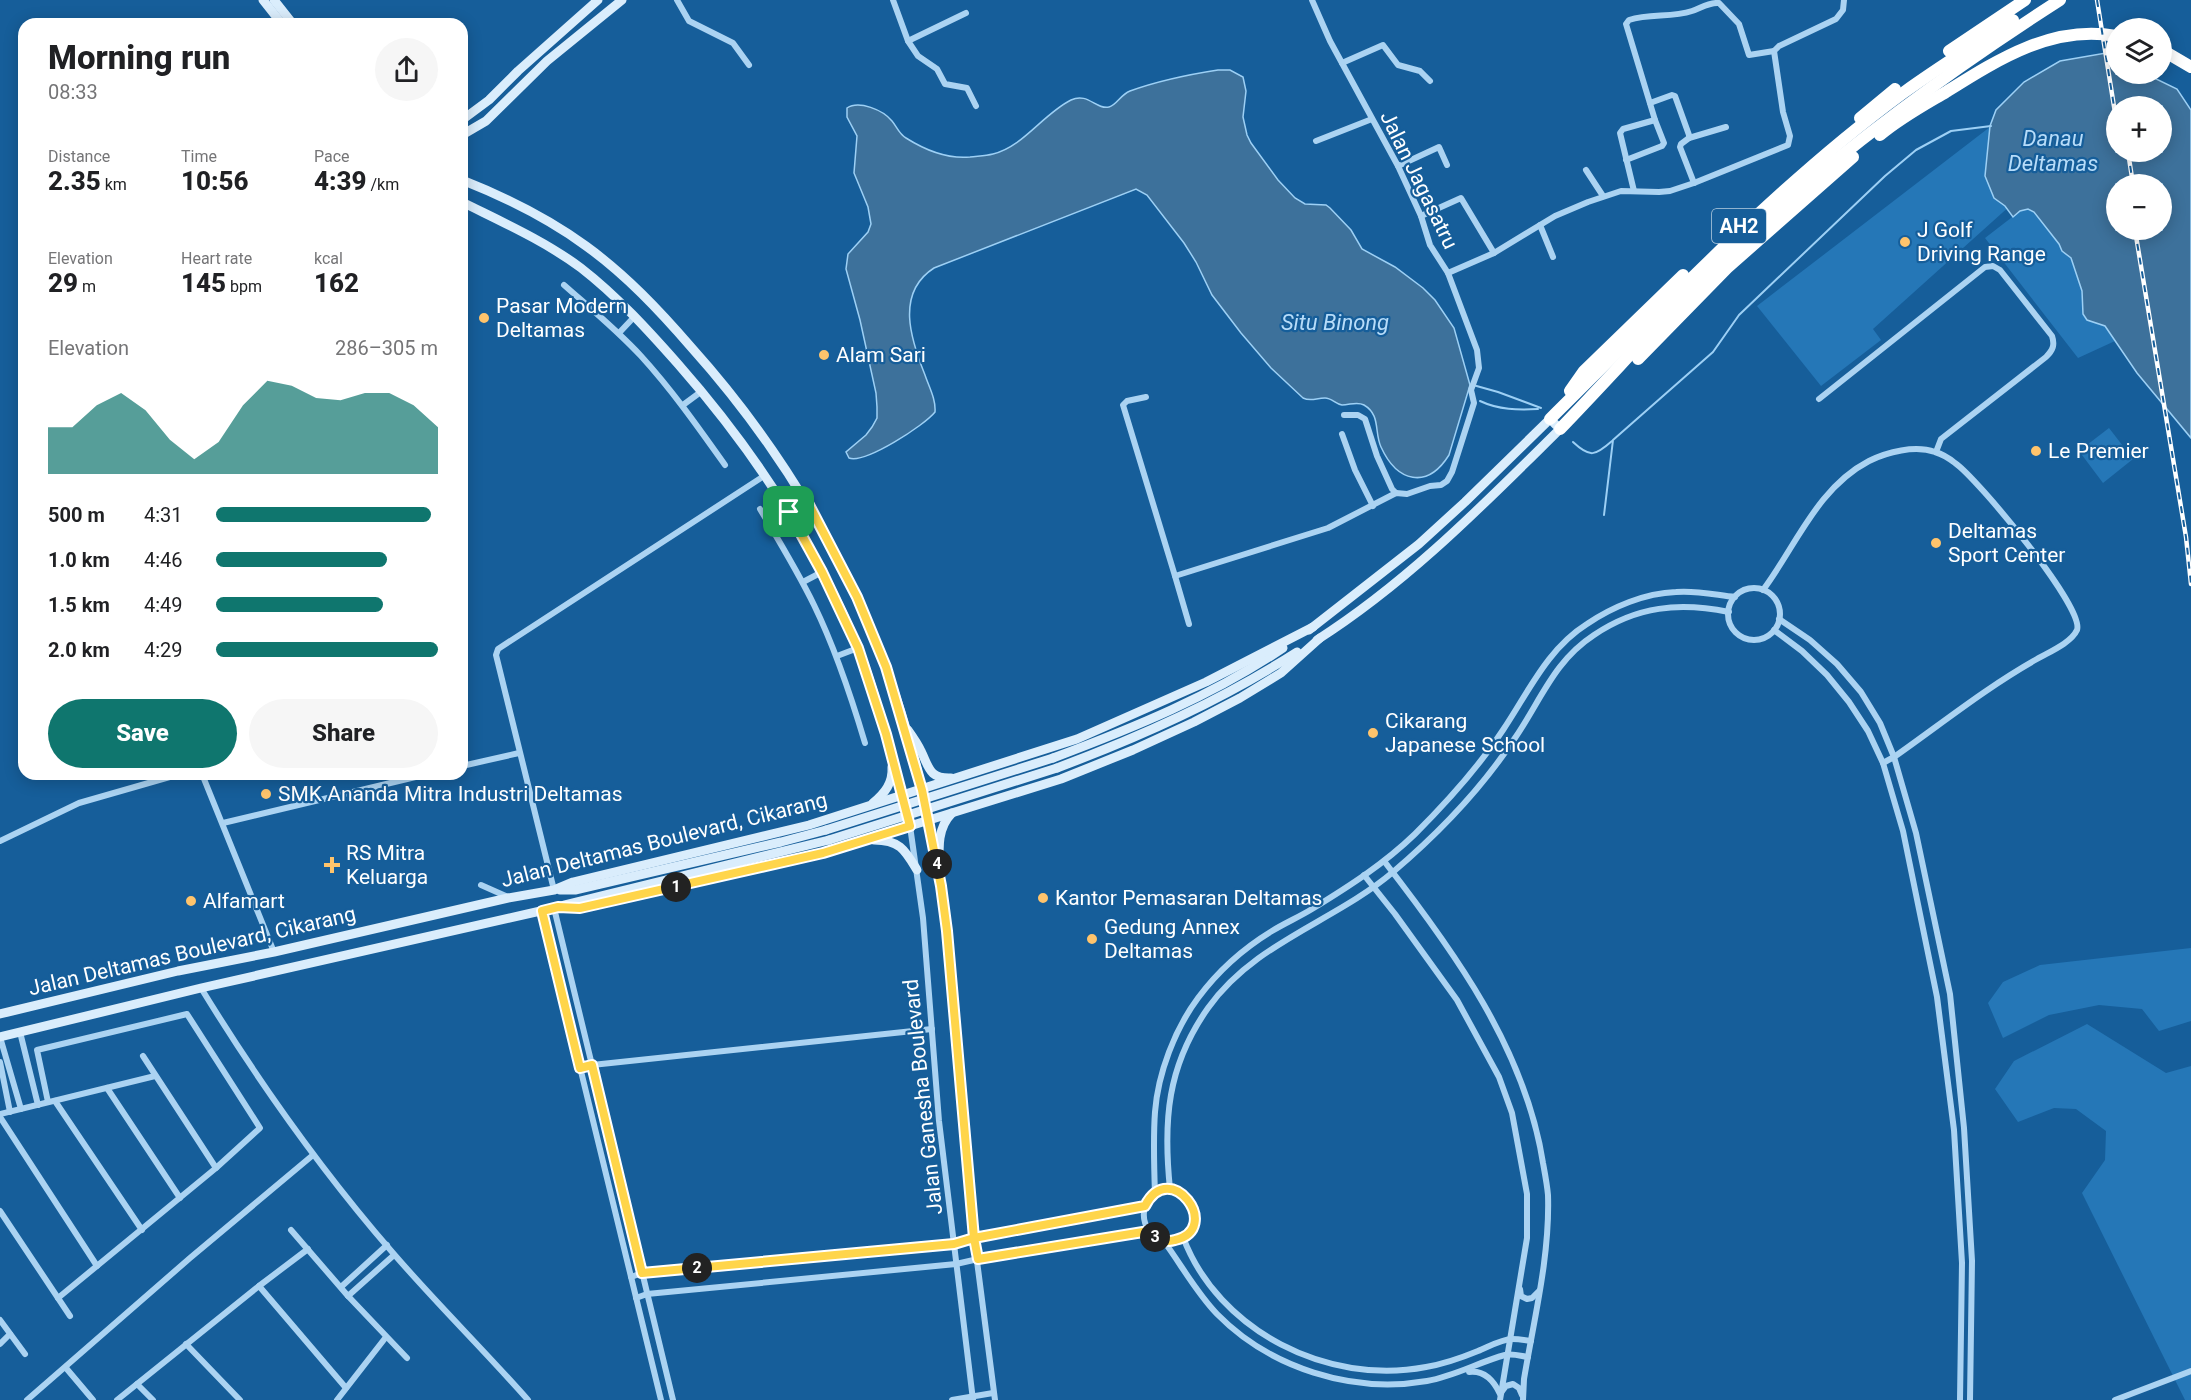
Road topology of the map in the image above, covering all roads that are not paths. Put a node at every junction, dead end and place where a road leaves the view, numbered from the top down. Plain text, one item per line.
1 (263, 0) edge
2 (274, 0) edge
3 (598, 0) edge
4 (622, 0) edge
5 (677, 0) edge
6 (893, 0) edge
7 (1312, 0) edge
8 (1844, 0) edge
9 (2025, 0) edge
10 (2044, 0) edge
11 (2060, 0) edge
12 (966, 13) dead end
13 (277, 18) edge
14 (288, 18) edge
15 (2106, 35) edge
16 (908, 41) junction
17 (1774, 51) junction
18 (1949, 56) junction
19 (2172, 56) edge
20 (1342, 63) junction
21 (750, 64) dead end
22 (2191, 68) edge
23 (1430, 81) dead end
24 (1650, 104) junction
25 (976, 106) dead end
26 (468, 116) edge
27 (1372, 119) junction
28 (1655, 120) junction
29 (1726, 127) dead end
30 (468, 132) edge
31 (1689, 138) junction
32 (1316, 141) dead end
33 (1626, 160) junction
34 (1447, 165) dead end
35 (1398, 166) junction
36 (1586, 170) dead end
37 (468, 183) edge
38 (1694, 183) junction
39 (1634, 192) junction
40 (1603, 196) junction
41 (468, 205) edge
42 (1421, 216) junction
43 (1540, 225) junction
44 (1494, 253) junction
45 (1553, 257) dead end
46 (1448, 273) junction
47 (564, 285) dead end
48 (635, 316) junction
49 (619, 333) junction
50 (1602, 385) junction
51 (702, 391) junction
52 (1146, 397) dead end
53 (1819, 399) dead end
54 (682, 405) junction
55 (1344, 416) dead end
56 (1550, 419) junction
57 (1560, 429) junction
58 (1342, 434) dead end
59 (1936, 453) junction
60 (725, 465) dead end
61 (764, 476) junction
62 (1396, 493) junction
63 (807, 501) junction
64 (1373, 506) junction
65 (760, 509) dead end
66 (789, 512) junction
67 (822, 572) junction
68 (1175, 576) junction
69 (803, 582) junction
70 (1763, 590) junction
71 (1735, 597) junction
72 (1729, 612) junction
73 (1779, 619) junction
74 (1189, 624) dead end
75 (1313, 627) junction
76 (1774, 630) junction
77 (1320, 638) junction
78 (858, 648) junction
79 (837, 656) junction
80 (902, 720) junction
81 (865, 743) dead end
82 (519, 753) junction
83 (1894, 757) junction
84 (892, 758) junction
85 (1883, 763) junction
86 (468, 765) edge
87 (964, 776) junction
88 (159, 780) edge
89 (205, 780) edge
90 (404, 780) edge
91 (922, 790) junction
92 (903, 796) junction
93 (867, 807) junction
94 (954, 812) junction
95 (928, 820) junction
96 (223, 823) junction
97 (910, 826) junction
98 (864, 840) junction
99 (0, 842) edge
100 (1383, 861) junction
101 (917, 870) junction
102 (1393, 873) junction
103 (1364, 875) junction
104 (940, 880) junction
105 (481, 885) dead end
106 (1373, 886) junction
107 (554, 890) junction
108 (508, 897) junction
109 (556, 908) junction
110 (542, 911) junction
111 (274, 952) junction
112 (201, 988) junction
113 (1950, 994) junction
114 (1937, 997) junction
115 (0, 1014) edge
116 (932, 1029) junction
117 (20, 1032) junction
118 (0, 1037) edge
119 (143, 1056) dead end
120 (0, 1062) edge
121 (592, 1065) junction
122 (580, 1068) junction
123 (155, 1076) junction
124 (107, 1088) junction
125 (52, 1101) junction
126 (38, 1105) junction
127 (21, 1109) junction
128 (10, 1112) junction
129 (0, 1116) edge
130 (313, 1155) junction
131 (216, 1168) junction
132 (1170, 1190) junction
133 (1155, 1194) junction
134 (180, 1198) junction
135 (1145, 1206) junction
136 (0, 1211) edge
137 (142, 1230) junction
138 (291, 1230) dead end
139 (1149, 1231) junction
140 (1183, 1237) junction
141 (974, 1238) junction
142 (1162, 1240) junction
143 (954, 1244) junction
144 (387, 1245) junction
145 (308, 1249) junction
146 (394, 1255) junction
147 (978, 1259) junction
148 (956, 1264) junction
149 (98, 1266) junction
150 (642, 1273) junction
151 (631, 1276) junction
152 (259, 1286) junction
153 (1519, 1286) junction
154 (341, 1287) junction
155 (1539, 1290) junction
156 (647, 1294) junction
157 (348, 1296) junction
158 (58, 1298) junction
159 (636, 1298) junction
160 (70, 1316) dead end
161 (0, 1320) edge
162 (1960, 1324) junction
163 (1971, 1325) junction
164 (10, 1334) junction
165 (386, 1336) junction
166 (1510, 1338) junction
167 (1531, 1341) junction
168 (0, 1344) edge
169 (186, 1344) junction
170 (1474, 1353) junction
171 (26, 1354) dead end
172 (1508, 1354) junction
173 (1528, 1357) junction
174 (407, 1358) dead end
175 (1479, 1365) junction
176 (66, 1368) junction
177 (2191, 1371) edge
178 (1459, 1372) junction
179 (138, 1384) junction
180 (346, 1388) junction
181 (994, 1396) edge
182 (1500, 1397) edge
183 (973, 1398) edge
184 (1523, 1399) edge
185 (27, 1400) edge
186 (93, 1400) edge
187 (117, 1400) edge
188 (153, 1400) edge
189 (240, 1400) edge
190 (337, 1400) edge
191 (528, 1400) edge
192 (661, 1400) edge
193 (673, 1400) edge
194 (952, 1400) edge
195 (1960, 1400) edge
196 (1970, 1400) edge
197 (2115, 1400) edge

1 - 13 main road
2 - 14 main road
3 - 26 main road
4 - 30 main road
5 - 21 street
6 - 16 street
7 - 20 street, Jalan Jagasatru
8 - 17 street
9 - 18 highway
10 - 18 highway
11 - 50 highway, AH2
12 - 16 street
15 - 50 highway
16 - 25 street
17 - 24 street
17 - 38 street
18 - 56 highway, AH2
19 - 22 highway
20 - 23 street
20 - 27 street, Jalan Jagasatru
24 - 28 street
24 - 31 street
27 - 32 street
27 - 35 street, Jalan Jagasatru
28 - 33 street
28 - 33 street
29 - 31 street
31 - 38 street
33 - 39 street
34 - 35 street
35 - 42 street, Jalan Jagasatru
36 - 40 street
37 - 63 main road
38 - 39 street
39 - 40 street
40 - 43 street
41 - 48 main road
42 - 44 street
42 - 46 street, Jalan Jagasatru
43 - 44 street
43 - 45 street
44 - 46 street
46 - 62 street, Jalan Jagasatru
47 - 49 street
48 - 49 street
48 - 51 main road
49 - 54 street
50 - 57 highway, AH2
51 - 54 street
51 - 61 main road
52 - 68 street
53 - 59 street
54 - 60 street
55 - 62 street
56 - 57 main road
56 - 75 main road, AH2
57 - 77 main road, AH2
58 - 64 street
59 - 70 street
59 - 83 street
61 - 66 main road
61 - 82 street
62 - 64 street
63 - 66 main road
63 - 80 main road
64 - 68 street
65 - 69 street
66 - 67 main road
67 - 69 street
67 - 78 main road
68 - 74 street
69 - 79 street
70 - 71 street
70 - 73 street
71 - 72 street
71 - 100 street
72 - 76 street
72 - 102 street
73 - 76 street
73 - 83 street
75 - 87 main road, Jalan Deltamas Boulevard, Cikarang / AH2
75 - 107 main road, bridge
76 - 85 street
77 - 94 main road, AH2
77 - 109 main road, bridge
78 - 79 street
78 - 84 main road
79 - 81 street
80 - 87 main road
80 - 91 main road
82 - 86 street
82 - 107 street
83 - 85 street
83 - 113 street
84 - 92 main road
84 - 93 main road
85 - 114 street
87 - 91 main road, Jalan Deltamas Boulevard, Cikarang / AH2
88 - 99 street
89 - 96 street
90 - 96 street
91 - 92 main road, Jalan Deltamas Boulevard, Cikarang
91 - 95 main road
92 - 93 main road, Jalan Deltamas Boulevard, Cikarang
92 - 97 main road
93 - 107 main road, Jalan Deltamas Boulevard, Cikarang
94 - 95 main road, AH2
94 - 104 main road
95 - 97 main road
95 - 104 street, Jalan Ganesha Boulevard
96 - 111 street
97 - 98 main road
97 - 101 street, Jalan Ganesha Boulevard
98 - 101 main road
98 - 109 main road
100 - 102 street
100 - 103 street
101 - 116 street, Jalan Ganesha Boulevard
102 - 106 street
102 - 155 street
103 - 106 street
103 - 133 street
104 - 141 street, Jalan Ganesha Boulevard
105 - 108 street
106 - 132 street
106 - 153 street
107 - 108 main road, Jalan Deltamas Boulevard, Cikarang
108 - 111 main road, Jalan Deltamas Boulevard, Cikarang
109 - 110 main road
109 - 121 street
110 - 112 main road
110 - 122 street
111 - 115 main road, Jalan Deltamas Boulevard, Cikarang
112 - 117 main road
112 - 130 street
113 - 114 street
113 - 163 street
114 - 162 street
116 - 121 street
116 - 143 street, Jalan Ganesha Boulevard
117 - 118 main road
117 - 126 street
118 - 127 street
119 - 123 street
120 - 128 street
121 - 122 street
121 - 150 street
122 - 151 street
123 - 124 street
123 - 131 street
124 - 125 street
124 - 134 street
125 - 126 street
125 - 131 street
125 - 137 street
126 - 127 street
127 - 128 street
128 - 129 street
129 - 149 street
130 - 144 street
130 - 176 street
131 - 134 street
132 - 133 street
132 - 140 street
133 - 135 street
134 - 137 street
135 - 139 street
135 - 141 street
136 - 158 street
137 - 149 street
138 - 145 street
139 - 142 street
139 - 147 street
140 - 142 street
140 - 170 street
141 - 143 street
141 - 147 street, Jalan Ganesha Boulevard
142 - 178 street
143 - 148 street, Jalan Ganesha Boulevard
143 - 150 street
144 - 146 street
144 - 154 street
145 - 152 street
145 - 154 street
146 - 157 street
146 - 191 street
147 - 148 street
147 - 181 street, Jalan Ganesha Boulevard
148 - 156 street
148 - 183 street, Jalan Ganesha Boulevard
149 - 158 street
150 - 151 street
150 - 156 street
151 - 159 street
152 - 169 street
152 - 180 street
153 - 155 street
153 - 166 street
154 - 157 street
155 - 167 street
156 - 159 street
156 - 193 street
157 - 165 street
158 - 160 street
159 - 192 street
161 - 164 street
162 - 163 street
162 - 195 street
163 - 196 street
164 - 168 street
164 - 171 street
165 - 174 street
165 - 180 street
166 - 167 street
166 - 170 street
166 - 172 street
167 - 173 street
169 - 179 street
169 - 189 street
170 - 175 street
172 - 173 street
172 - 175 street
172 - 182 street
173 - 184 street
175 - 178 street
176 - 185 street
176 - 186 street
177 - 197 street
178 - 182 street
179 - 187 street
179 - 188 street
180 - 190 street
181 - 183 street
182 - 184 street
183 - 194 street

